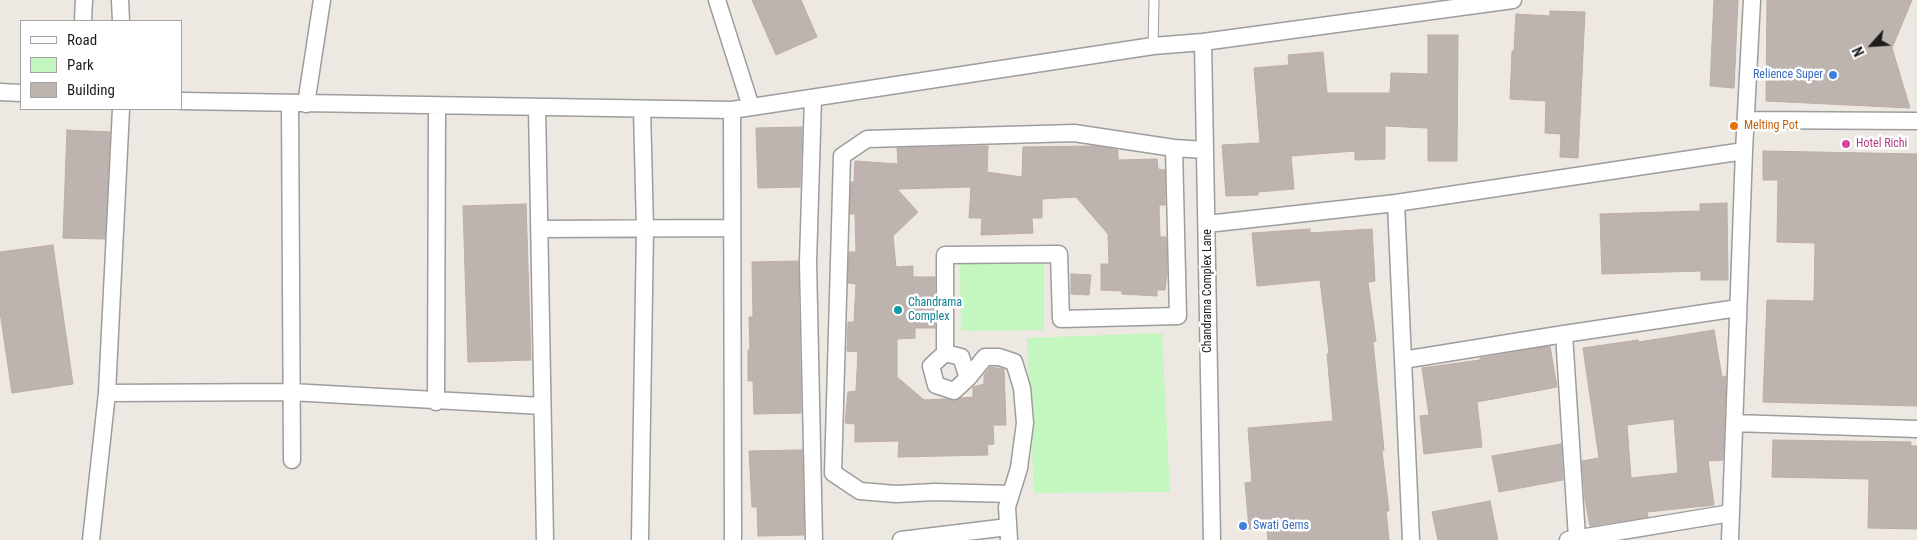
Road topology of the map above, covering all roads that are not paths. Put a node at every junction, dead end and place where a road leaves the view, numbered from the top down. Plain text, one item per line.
1 (84, 0) edge
2 (120, 0) edge
3 (322, 0) edge
4 (716, 0) edge
5 (1154, 0) edge
6 (1513, 0) edge
7 (1752, 0) edge
8 (84, 20) edge
9 (121, 20) edge
10 (1203, 42) junction
11 (1153, 46) junction
12 (0, 92) edge
13 (20, 93) edge
14 (813, 98) junction
15 (182, 102) edge
16 (290, 104) junction
17 (306, 104) junction
18 (437, 106) junction
19 (537, 107) junction
20 (751, 107) junction
21 (642, 109) junction
22 (121, 110) edge
23 (732, 110) junction
24 (1746, 120) junction
25 (1917, 121) edge
26 (1174, 148) junction
27 (1205, 150) junction
28 (1744, 151) junction
29 (1396, 203) junction
30 (1207, 224) junction
31 (539, 228) junction
32 (732, 228) junction
33 (645, 229) junction
34 (1738, 308) junction
35 (1564, 334) junction
36 (945, 353) junction
37 (1403, 360) junction
38 (968, 378) junction
39 (291, 392) junction
40 (107, 393) junction
41 (436, 402) junction
42 (542, 406) junction
43 (1734, 423) junction
44 (1917, 429) edge
45 (292, 460) dead end
46 (1011, 494) junction
47 (1731, 513) junction
48 (1008, 534) edge
49 (1573, 539) edge
50 (91, 540) edge
51 (545, 540) edge
52 (640, 540) edge
53 (733, 540) edge
54 (814, 540) edge
55 (900, 540) edge
56 (1212, 540) edge
57 (1410, 540) edge
58 (1730, 540) edge

1 - 8 street
2 - 9 street
3 - 17 street
4 - 20 street
5 - 11 lane
6 - 10 street
7 - 24 street
10 - 11 street
10 - 27 street, Chandrama Complex Lane
11 - 14 street
12 - 13 street
14 - 20 street
14 - 54 street
15 - 16 street
16 - 17 street
16 - 39 street
17 - 18 street
18 - 19 street
18 - 41 street
19 - 21 street
19 - 31 street
20 - 23 street
21 - 23 street
21 - 33 street
22 - 40 street
23 - 32 street
24 - 25 street
24 - 28 street
26 - 27 street
26 - 36 street
26 - 46 street
27 - 30 street, Chandrama Complex Lane
28 - 29 street
28 - 34 street
29 - 30 street
29 - 37 street
30 - 56 street, Chandrama Complex Lane
31 - 33 street
31 - 42 street
32 - 33 street
32 - 53 street
33 - 52 street
34 - 35 street
34 - 43 street
35 - 37 street
35 - 49 street
36 - 38 street
36 - 38 street
37 - 57 street
38 - 46 street
39 - 40 street
39 - 41 street
39 - 45 street
40 - 50 street
41 - 42 street
42 - 51 street
43 - 44 street
43 - 47 street
46 - 48 street
47 - 49 street
47 - 58 street
48 - 55 street

